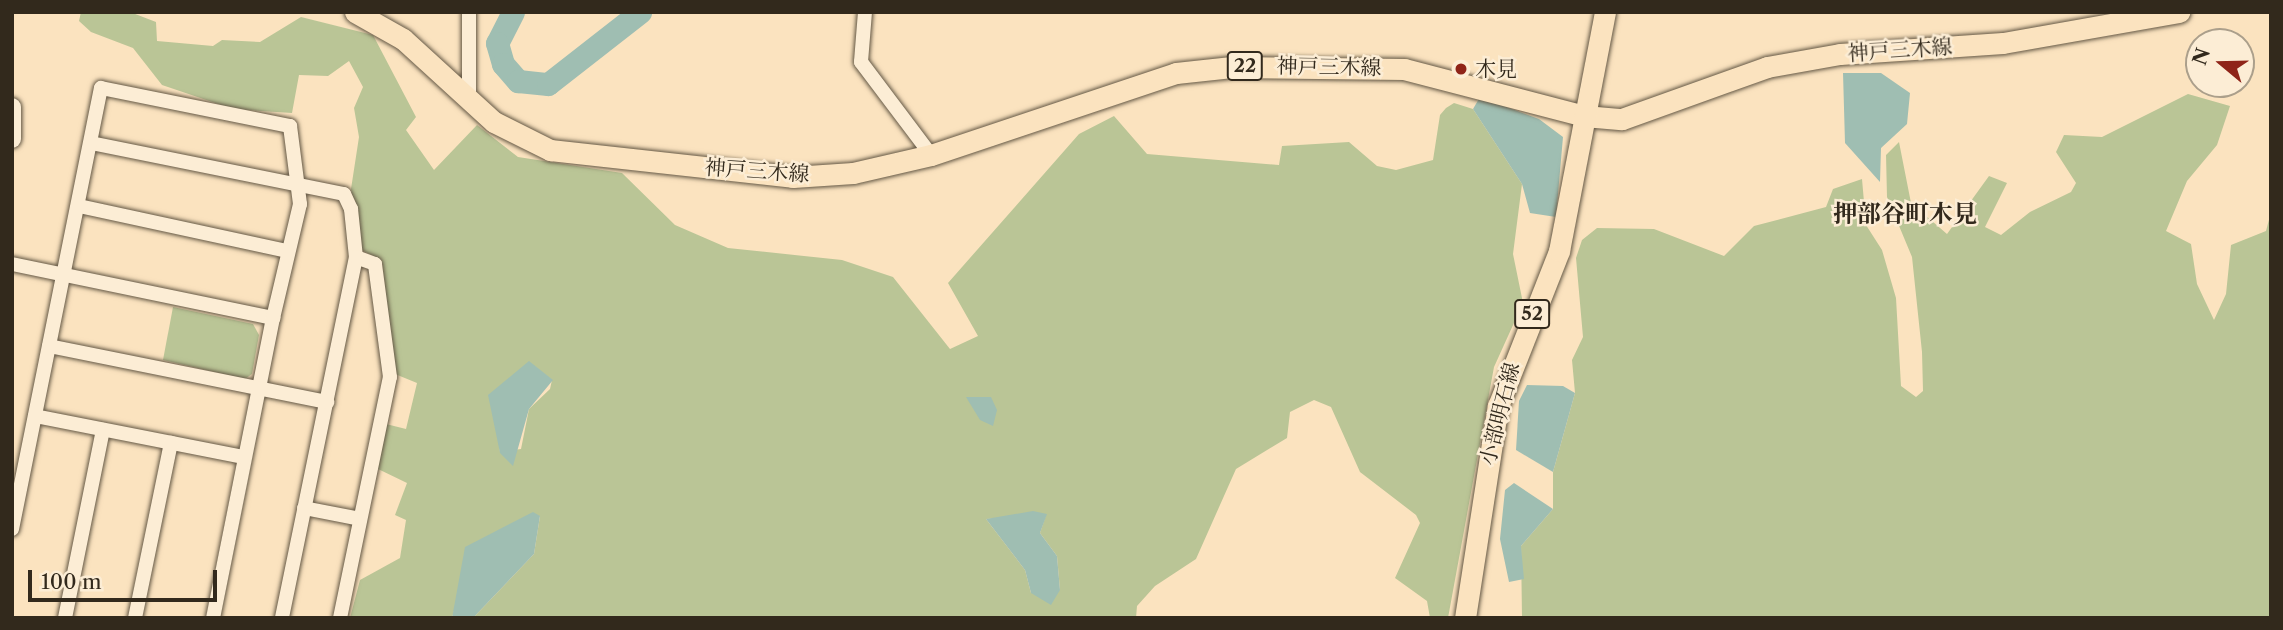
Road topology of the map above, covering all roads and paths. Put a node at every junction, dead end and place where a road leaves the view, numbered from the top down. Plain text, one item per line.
1 (355, 12) edge
2 (469, 12) edge
3 (864, 12) edge
4 (1605, 12) edge
5 (2179, 12) edge
6 (469, 99) junction
7 (12, 107) edge
8 (1584, 116) junction
9 (12, 139) edge
10 (91, 143) junction
11 (931, 155) junction
12 (299, 187) junction
13 (79, 206) junction
14 (288, 251) junction
15 (356, 257) junction
16 (12, 264) edge
17 (64, 274) junction
18 (273, 318) junction
19 (50, 346) junction
20 (260, 387) junction
21 (327, 402) junction
22 (35, 416) junction
23 (103, 430) junction
24 (171, 443) junction
25 (244, 457) junction
26 (303, 508) junction
27 (360, 519) junction
28 (12, 529) edge
29 (65, 618) edge
30 (135, 618) edge
31 (213, 618) edge
32 (282, 618) edge
33 (340, 618) edge
34 (1465, 618) edge

1 - 6 main road, 神戸三木線 / 22
2 - 6 street
3 - 11 street
4 - 8 main road, 小部明石線 / 52
5 - 8 main road, 神戸三木線 / 22
6 - 11 main road, 神戸三木線 / 22
7 - 9 street
8 - 11 main road, 神戸三木線 / 22
8 - 34 main road, 小部明石線 / 52
10 - 12 street
10 - 12 street
10 - 13 street
12 - 14 street
12 - 15 street
13 - 14 street
13 - 17 street
14 - 18 street
15 - 21 street
15 - 27 street
16 - 17 street
17 - 18 street
17 - 19 street
18 - 20 street
19 - 20 street
19 - 22 street
20 - 21 street
20 - 25 street
21 - 26 street
22 - 23 street
22 - 28 street
23 - 24 street
23 - 29 street
24 - 25 street
24 - 30 street
25 - 31 street
26 - 27 street
26 - 32 street
27 - 33 street

